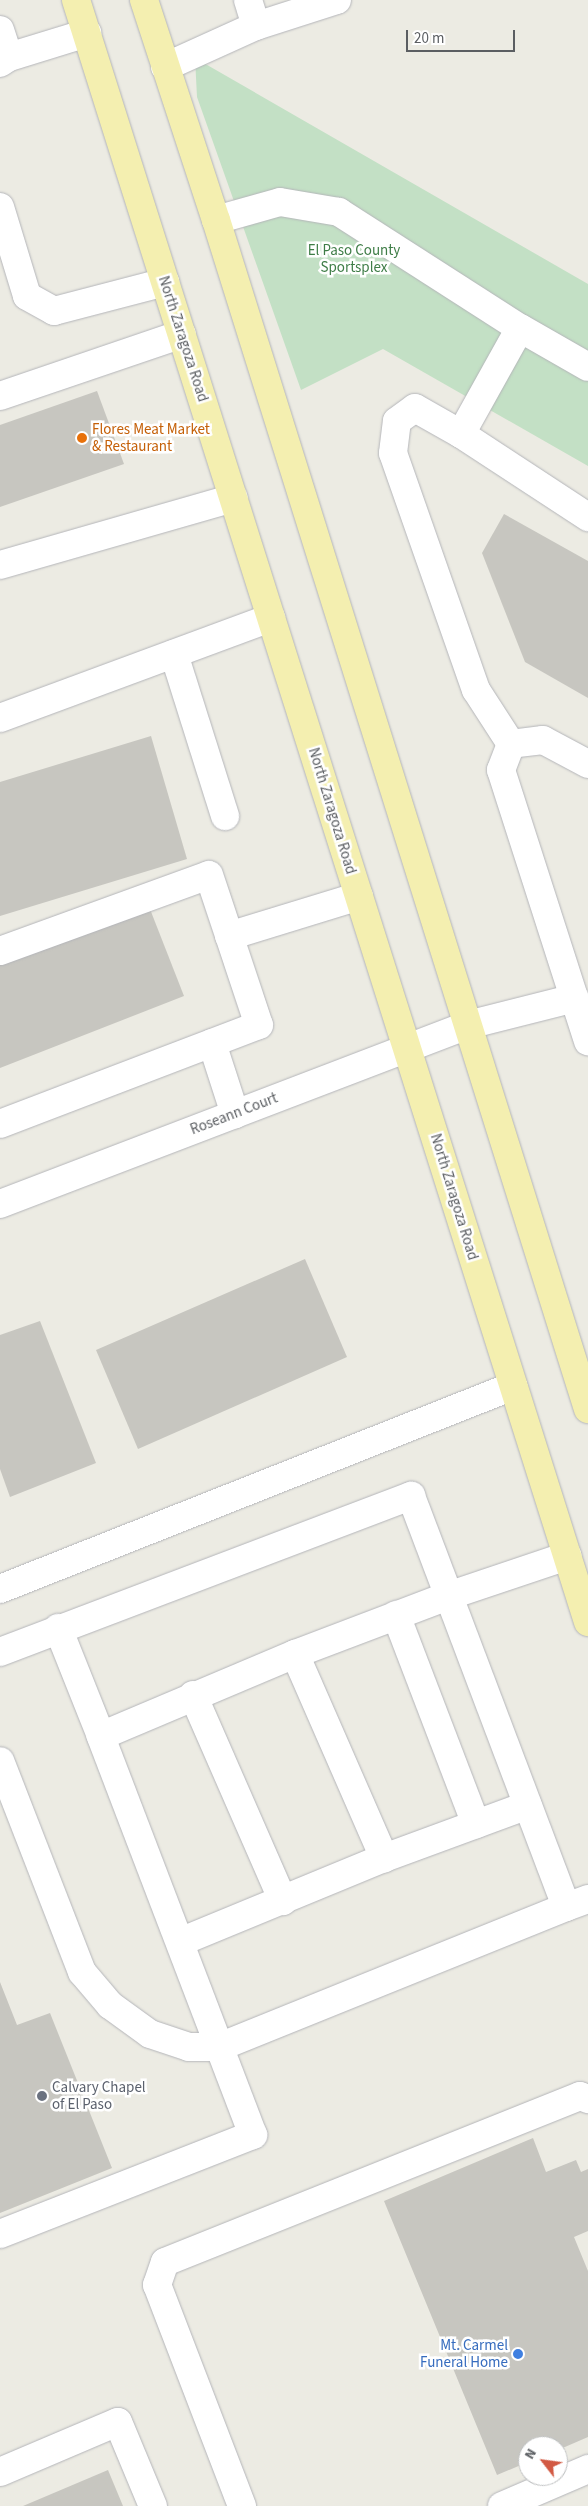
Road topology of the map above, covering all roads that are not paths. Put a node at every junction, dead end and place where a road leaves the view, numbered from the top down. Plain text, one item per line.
1 (76, 0) edge
2 (144, 0) edge
3 (248, 0) edge
4 (337, 0) edge
5 (256, 26) junction
6 (0, 30) edge
7 (87, 33) junction
8 (4, 60) edge
9 (165, 67) junction
10 (0, 207) edge
11 (216, 220) junction
12 (165, 282) junction
13 (520, 328) junction
14 (182, 334) junction
15 (588, 367) edge
16 (0, 396) edge
17 (461, 434) junction
18 (234, 498) junction
19 (588, 517) edge
20 (0, 565) edge
21 (271, 618) junction
22 (174, 654) junction
23 (0, 718) edge
24 (511, 744) junction
25 (588, 764) edge
26 (225, 816) dead end
27 (359, 896) junction
28 (229, 936) junction
29 (0, 951) edge
30 (575, 998) junction
31 (468, 1026) junction
32 (588, 1041) edge
33 (212, 1043) junction
34 (407, 1048) junction
35 (236, 1114) junction
36 (0, 1124) edge
37 (0, 1204) edge
38 (513, 1386) junction
39 (588, 1409) edge
40 (567, 1556) junction
41 (0, 1590) edge
42 (448, 1596) junction
43 (396, 1615) junction
44 (588, 1622) edge
45 (58, 1628) junction
46 (0, 1652) edge
47 (295, 1654) junction
48 (193, 1695) junction
49 (101, 1736) junction
50 (0, 1761) edge
51 (528, 1804) junction
52 (476, 1824) junction
53 (384, 1858) junction
54 (283, 1901) junction
55 (577, 1903) edge
56 (180, 1942) junction
57 (219, 2047) junction
58 (588, 2099) edge
59 (0, 2234) edge
60 (588, 2469) edge
61 (0, 2472) edge
62 (153, 2506) edge
63 (242, 2506) edge
64 (502, 2506) edge

1 - 7 main road, North Zaragoza Road
2 - 9 main road
3 - 5 street
4 - 5 street
5 - 9 street
6 - 8 street
7 - 8 street
7 - 12 main road, North Zaragoza Road
9 - 11 main road
10 - 12 street
11 - 13 street
11 - 31 main road
12 - 14 main road, North Zaragoza Road
13 - 15 street
13 - 17 street
14 - 16 street
14 - 18 main road, North Zaragoza Road
17 - 19 street
17 - 24 street
18 - 20 street
18 - 21 main road, North Zaragoza Road
21 - 22 street
21 - 27 main road, North Zaragoza Road
22 - 23 street
22 - 26 street
24 - 25 street
24 - 30 street
27 - 28 street
27 - 34 main road, North Zaragoza Road
28 - 29 street
28 - 33 street
30 - 31 street, Roseann Court
30 - 32 street
31 - 34 street, Roseann Court
31 - 39 main road
33 - 35 street
33 - 36 street
34 - 35 street, Roseann Court
34 - 38 main road, North Zaragoza Road
35 - 37 street, Roseann Court
38 - 40 main road, North Zaragoza Road
38 - 41 street
40 - 42 street
40 - 44 main road, North Zaragoza Road
42 - 43 street
42 - 45 street
42 - 51 street
43 - 47 street
43 - 52 street
45 - 46 street
45 - 49 street
47 - 48 street
47 - 53 street
48 - 49 street
48 - 54 street
49 - 56 street
50 - 57 street
51 - 52 street
51 - 55 street
52 - 53 street
53 - 54 street
54 - 56 street
55 - 57 street
56 - 57 street
57 - 59 street
58 - 63 street
60 - 64 street
61 - 62 street

